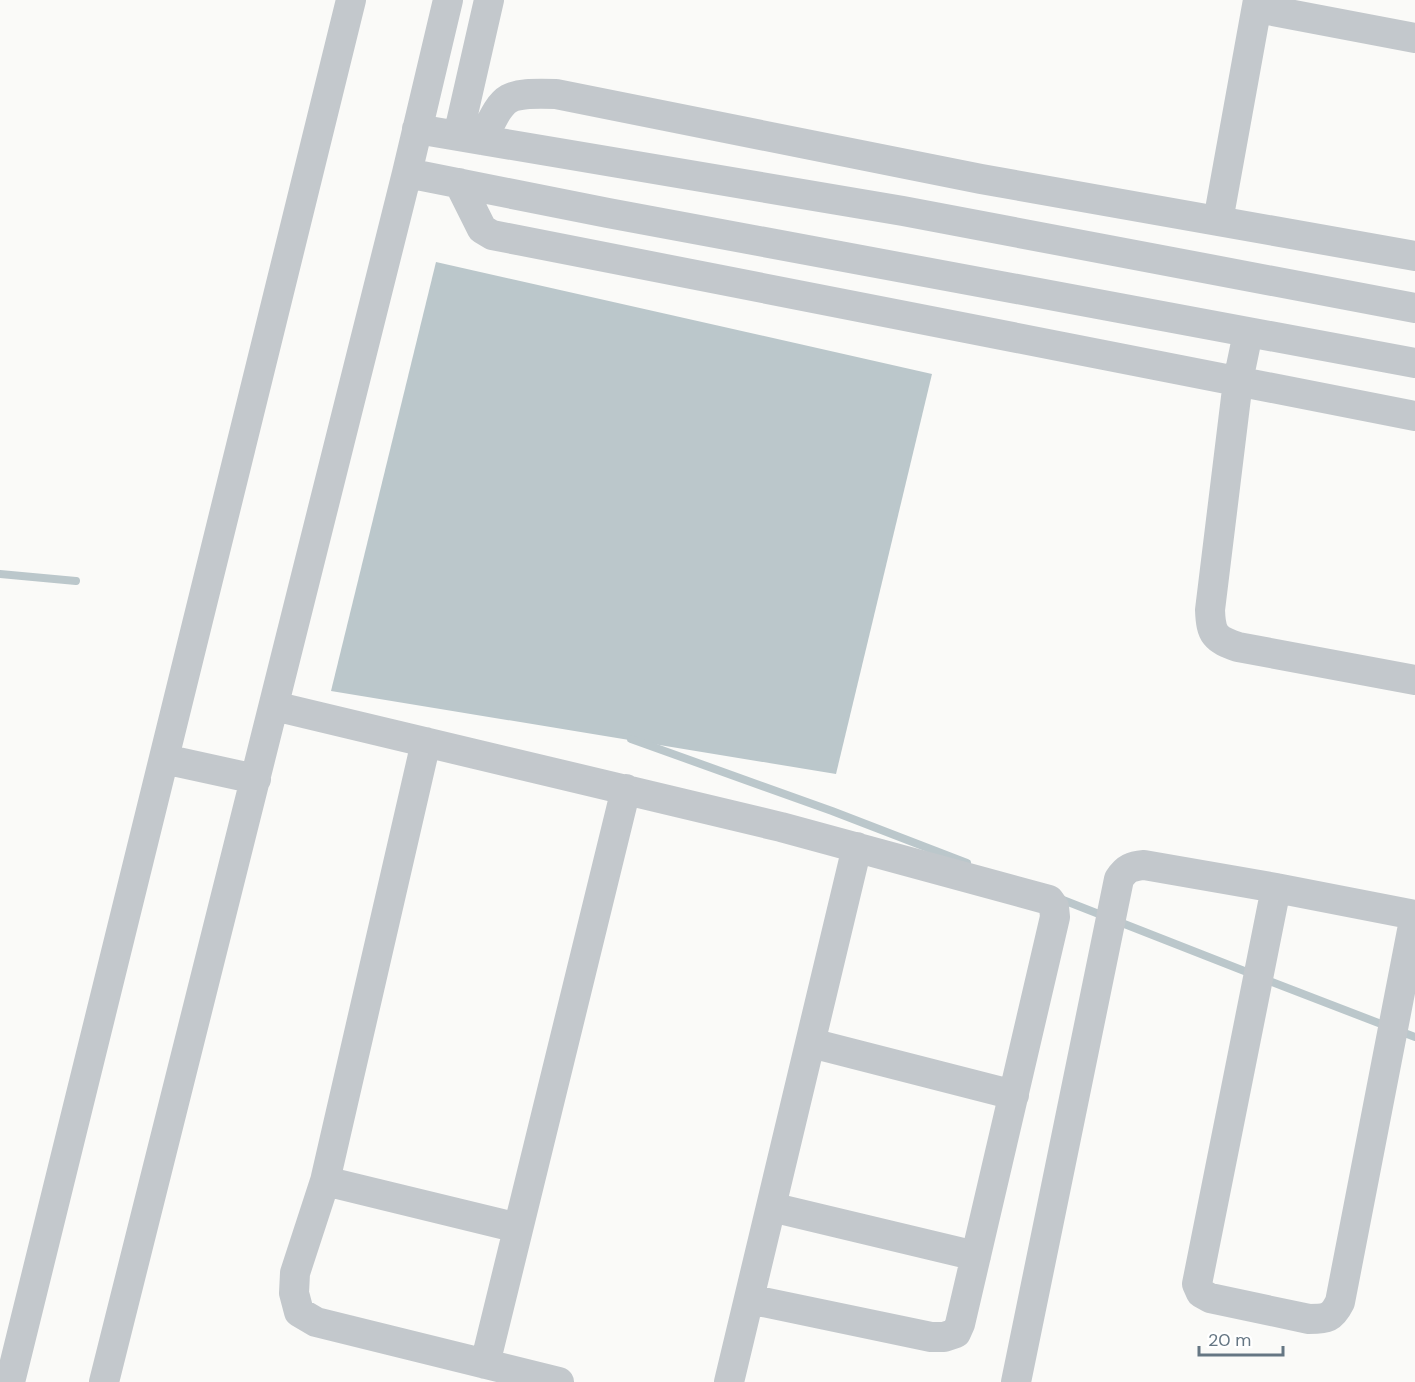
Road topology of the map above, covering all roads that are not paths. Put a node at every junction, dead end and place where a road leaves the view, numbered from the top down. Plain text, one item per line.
1 (351, 0) edge
2 (448, 0) edge
3 (489, 0) edge
4 (1257, 4) edge
5 (1415, 38) edge
6 (417, 129) junction
7 (470, 138) junction
8 (407, 173) junction
9 (459, 183) junction
10 (1218, 221) junction
11 (1415, 256) edge
12 (1415, 308) edge
13 (1248, 333) junction
14 (1415, 363) edge
15 (1238, 381) junction
16 (1415, 416) edge
17 (1415, 680) edge
18 (274, 706) junction
19 (426, 742) junction
20 (164, 759) junction
21 (256, 779) junction
22 (626, 789) junction
23 (857, 847) junction
24 (1276, 888) junction
25 (1415, 915) edge
26 (811, 1044) junction
27 (1014, 1095) junction
28 (325, 1181) junction
29 (771, 1207) junction
30 (518, 1228) junction
31 (976, 1256) junction
32 (749, 1299) junction
33 (485, 1364) junction
34 (10, 1382) edge
35 (104, 1382) edge
36 (559, 1382) edge
37 (729, 1382) edge
38 (1016, 1382) edge

1 - 20 street
2 - 6 street
3 - 7 street
4 - 5 street
4 - 10 street
6 - 7 street
6 - 8 street
7 - 10 street
7 - 12 street
8 - 9 street
8 - 18 street
9 - 13 street
9 - 15 street
10 - 11 street
13 - 14 street
13 - 15 street
15 - 16 street
15 - 17 street
18 - 19 street
18 - 21 street
19 - 22 street
19 - 28 street
20 - 21 street
20 - 34 street
21 - 35 street
22 - 23 street
22 - 30 street
23 - 26 street
23 - 27 street
24 - 25 street
24 - 25 street
24 - 38 street
26 - 27 street
26 - 29 street
27 - 31 street
28 - 30 street
28 - 33 street
29 - 31 street
29 - 32 street
30 - 33 street
31 - 32 street
32 - 37 street
33 - 36 street

